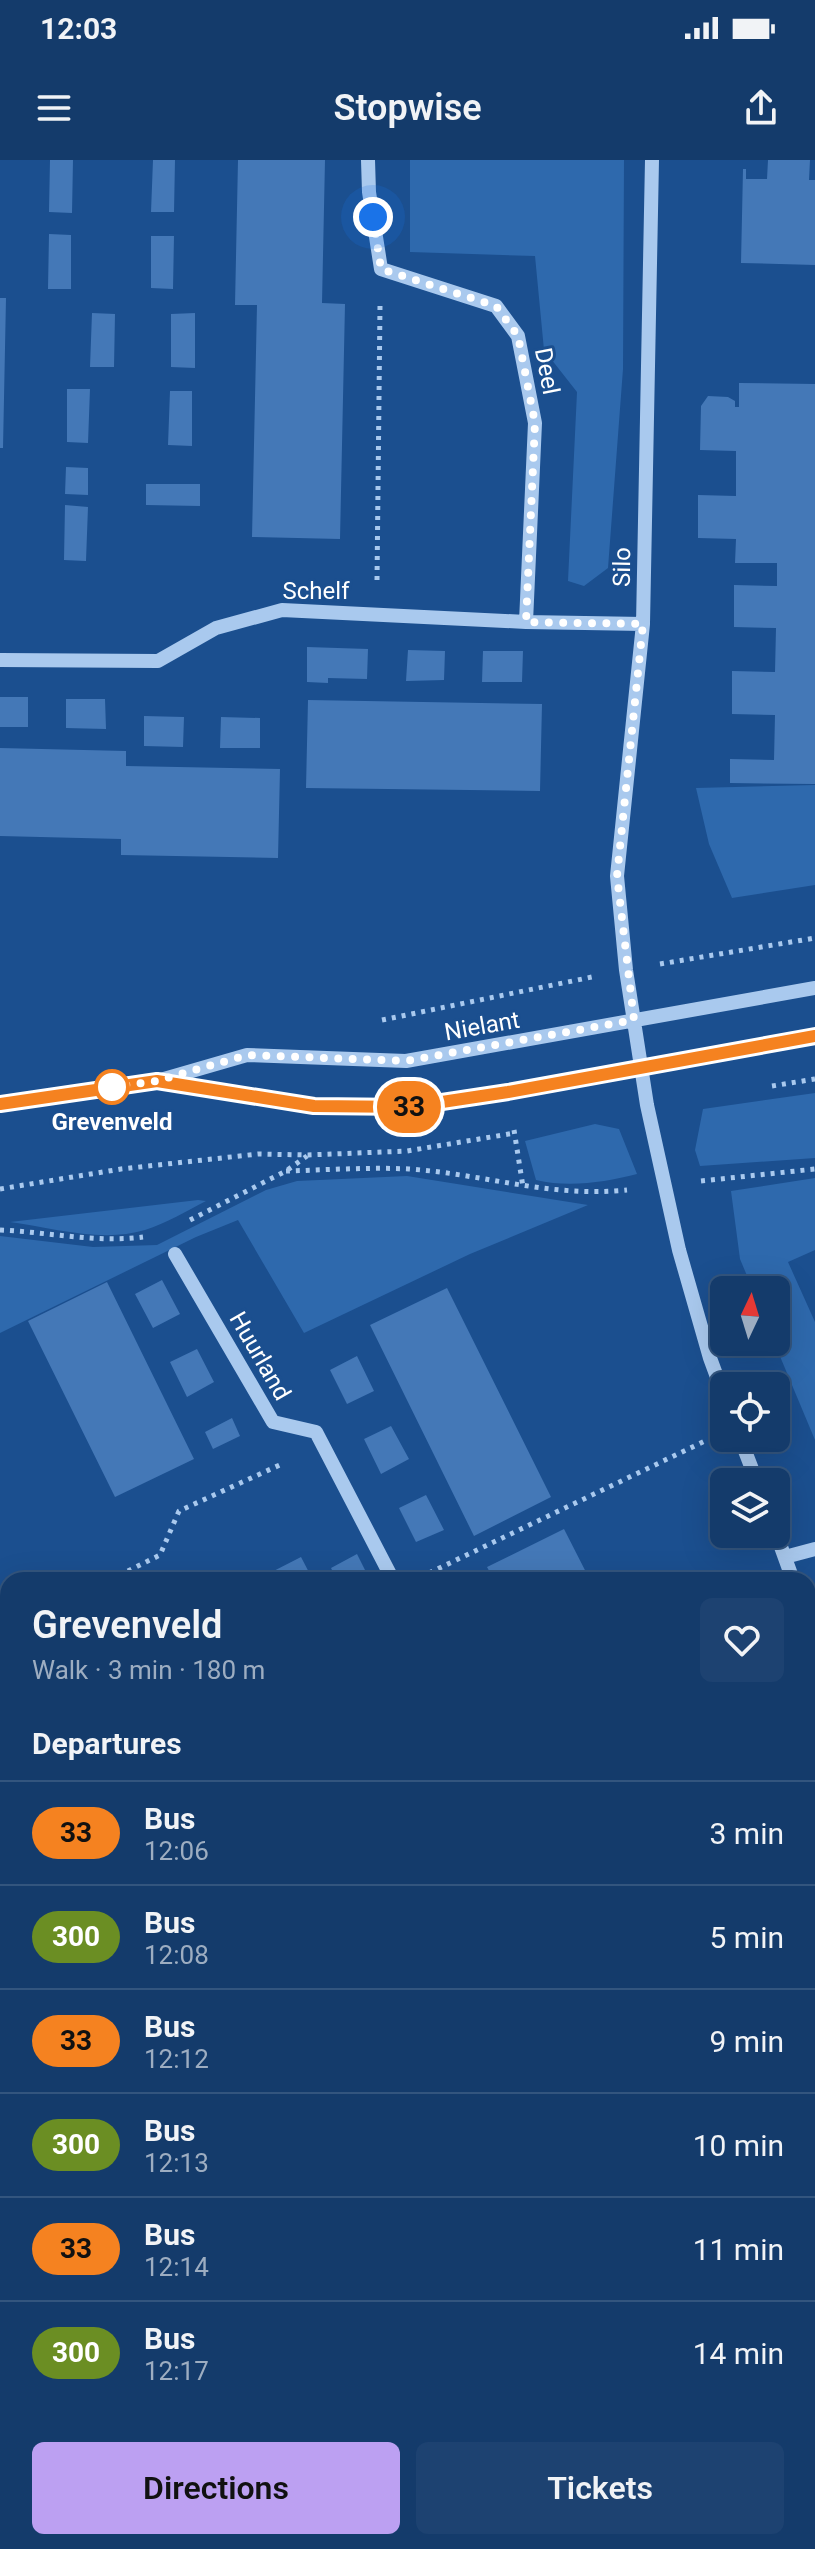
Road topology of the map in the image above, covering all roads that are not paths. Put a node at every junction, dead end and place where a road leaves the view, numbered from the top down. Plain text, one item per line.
1 (368, 160) edge
2 (652, 160) edge
3 (526, 622) junction
4 (643, 624) junction
5 (0, 660) edge
6 (815, 988) edge
7 (634, 1020) junction
8 (815, 1036) edge
9 (641, 1068) junction
10 (157, 1081) junction
11 (0, 1104) edge
12 (175, 1254) dead end
13 (715, 1372) edge
14 (782, 1548) edge
15 (815, 1549) edge
16 (785, 1557) junction
17 (389, 1572) edge
18 (790, 1572) edge

1 - 3 street, Deel
2 - 4 street, Silo
3 - 4 street, Schelf
3 - 5 street, Schelf
4 - 7 street, Silo
6 - 7 street, Nielant
7 - 9 street, Silo
7 - 10 street, Nielant
8 - 9 street, Nielant
9 - 10 street, Nielant
9 - 13 street
10 - 11 street, Nielant
12 - 17 street, Huurland
14 - 16 street
15 - 16 street
16 - 18 street

